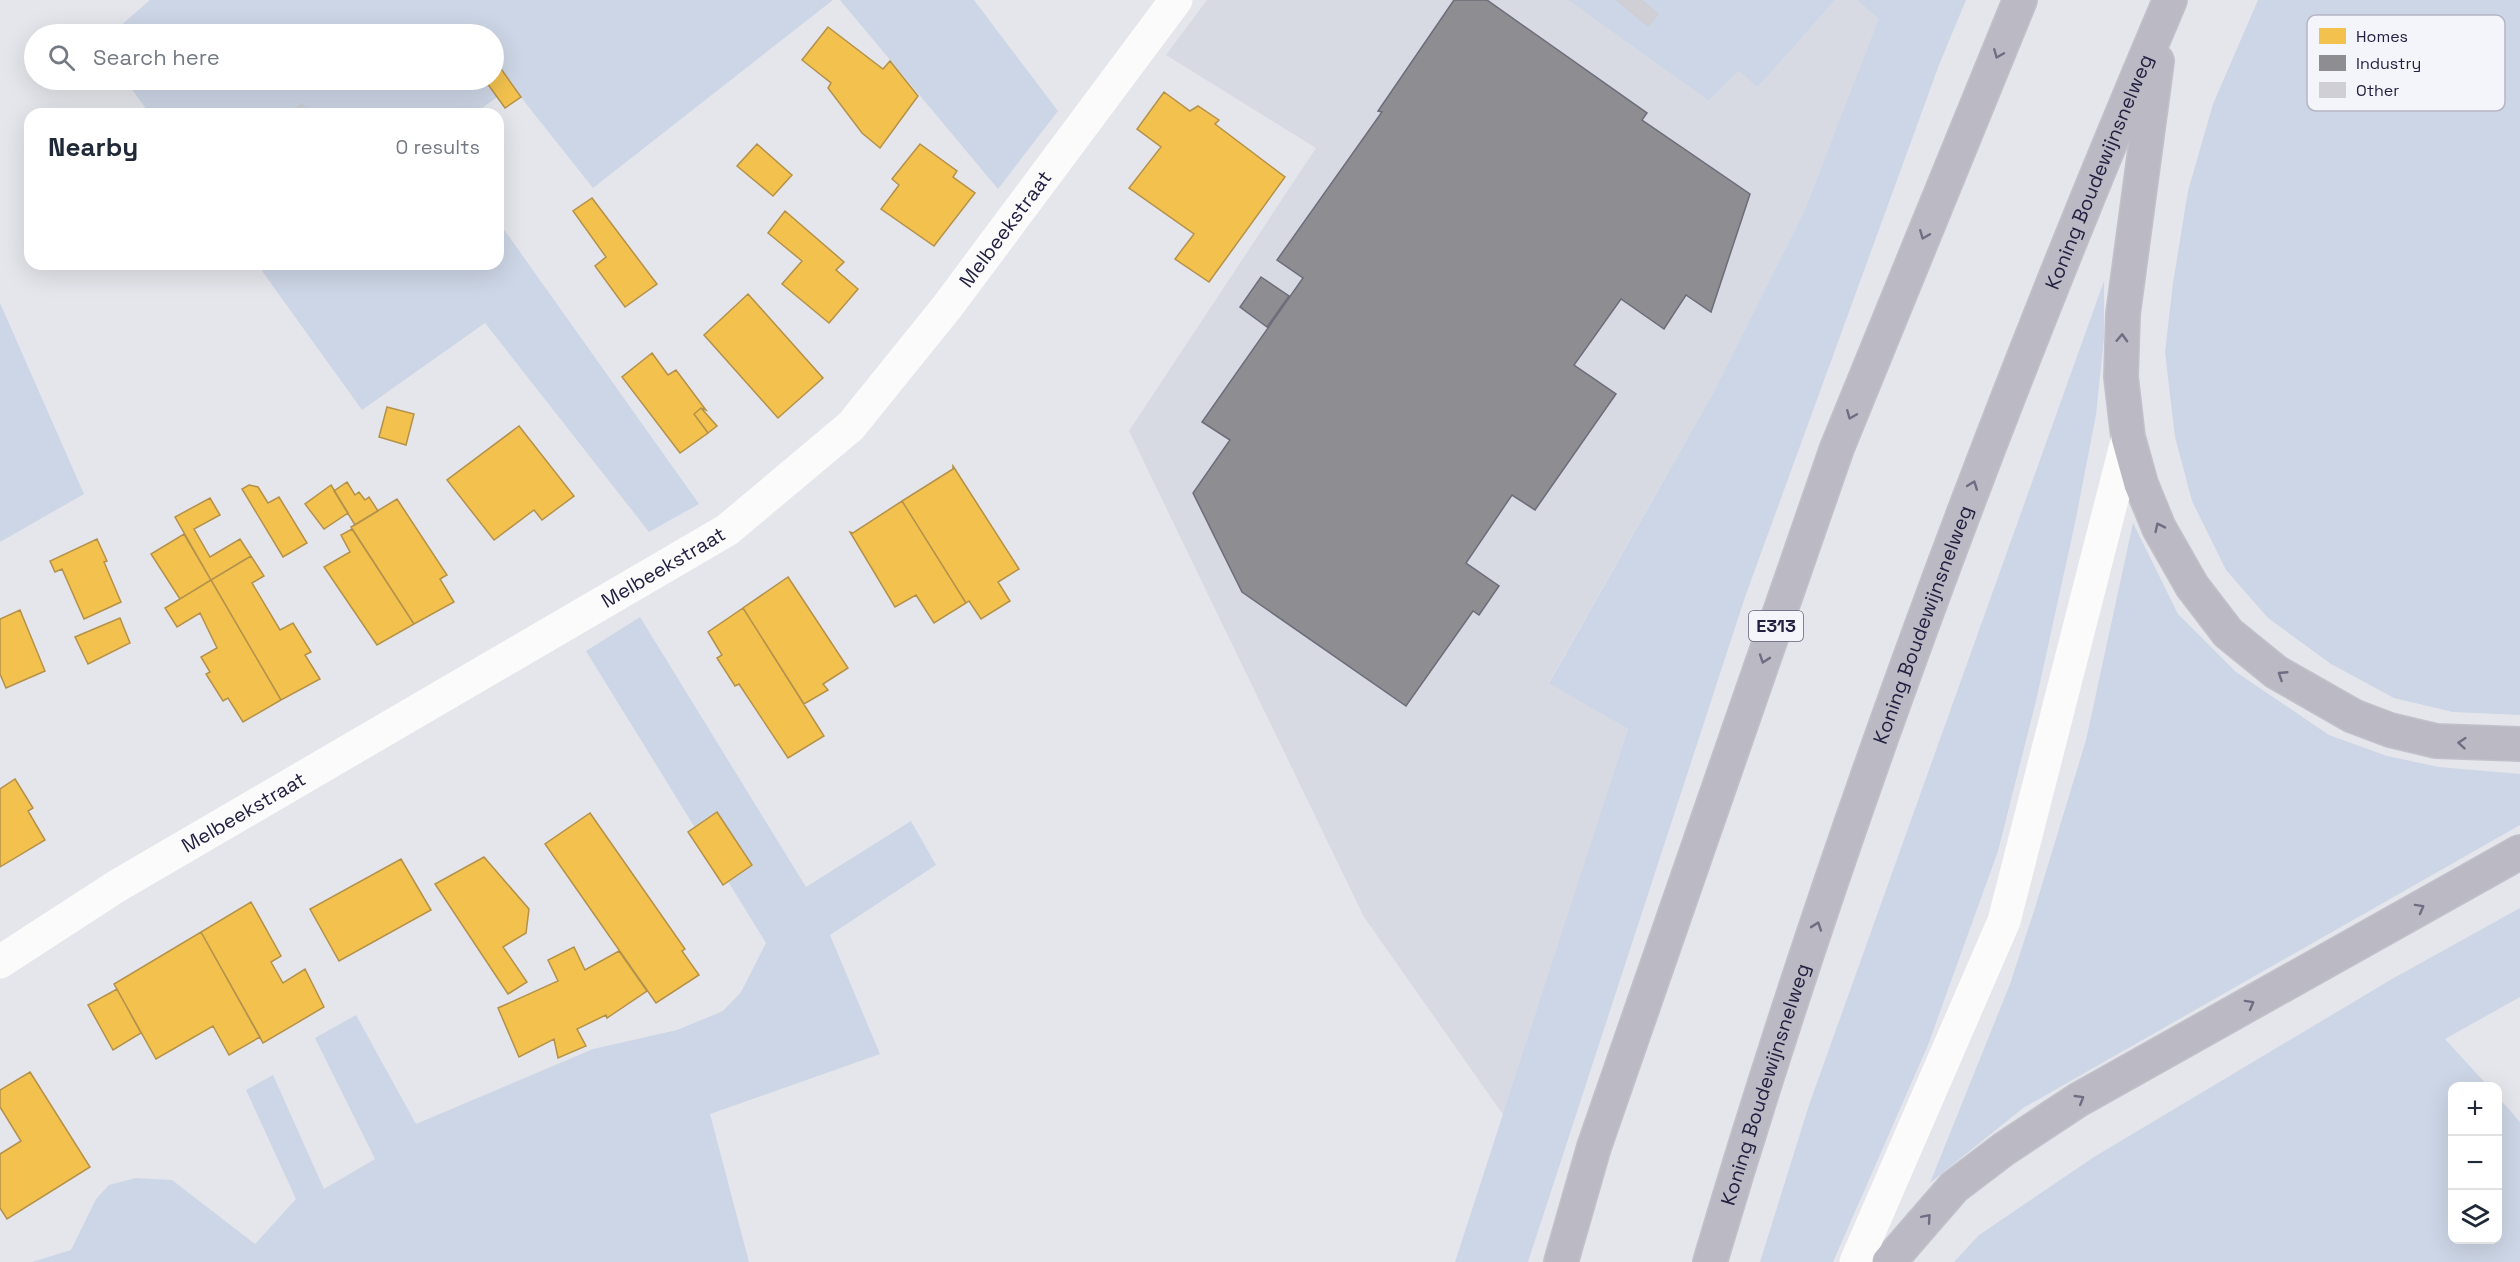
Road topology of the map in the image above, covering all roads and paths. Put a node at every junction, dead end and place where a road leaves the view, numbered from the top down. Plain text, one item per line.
1 (1176, 0) edge
2 (2020, 0) edge
3 (2167, 7) edge
4 (2128, 437) junction
5 (2520, 744) edge
6 (2520, 852) edge
7 (0, 962) edge
8 (1561, 1262) edge
9 (1710, 1262) edge
10 (1856, 1262) edge
11 (1889, 1262) edge

1 - 7 street, Melbeekstraat
2 -> 8 highway, E313
4 -> 3 highway
9 -> 3 highway, Koning Boudewijnsnelweg
5 -> 4 highway
4 - 10 street
11 -> 6 highway

